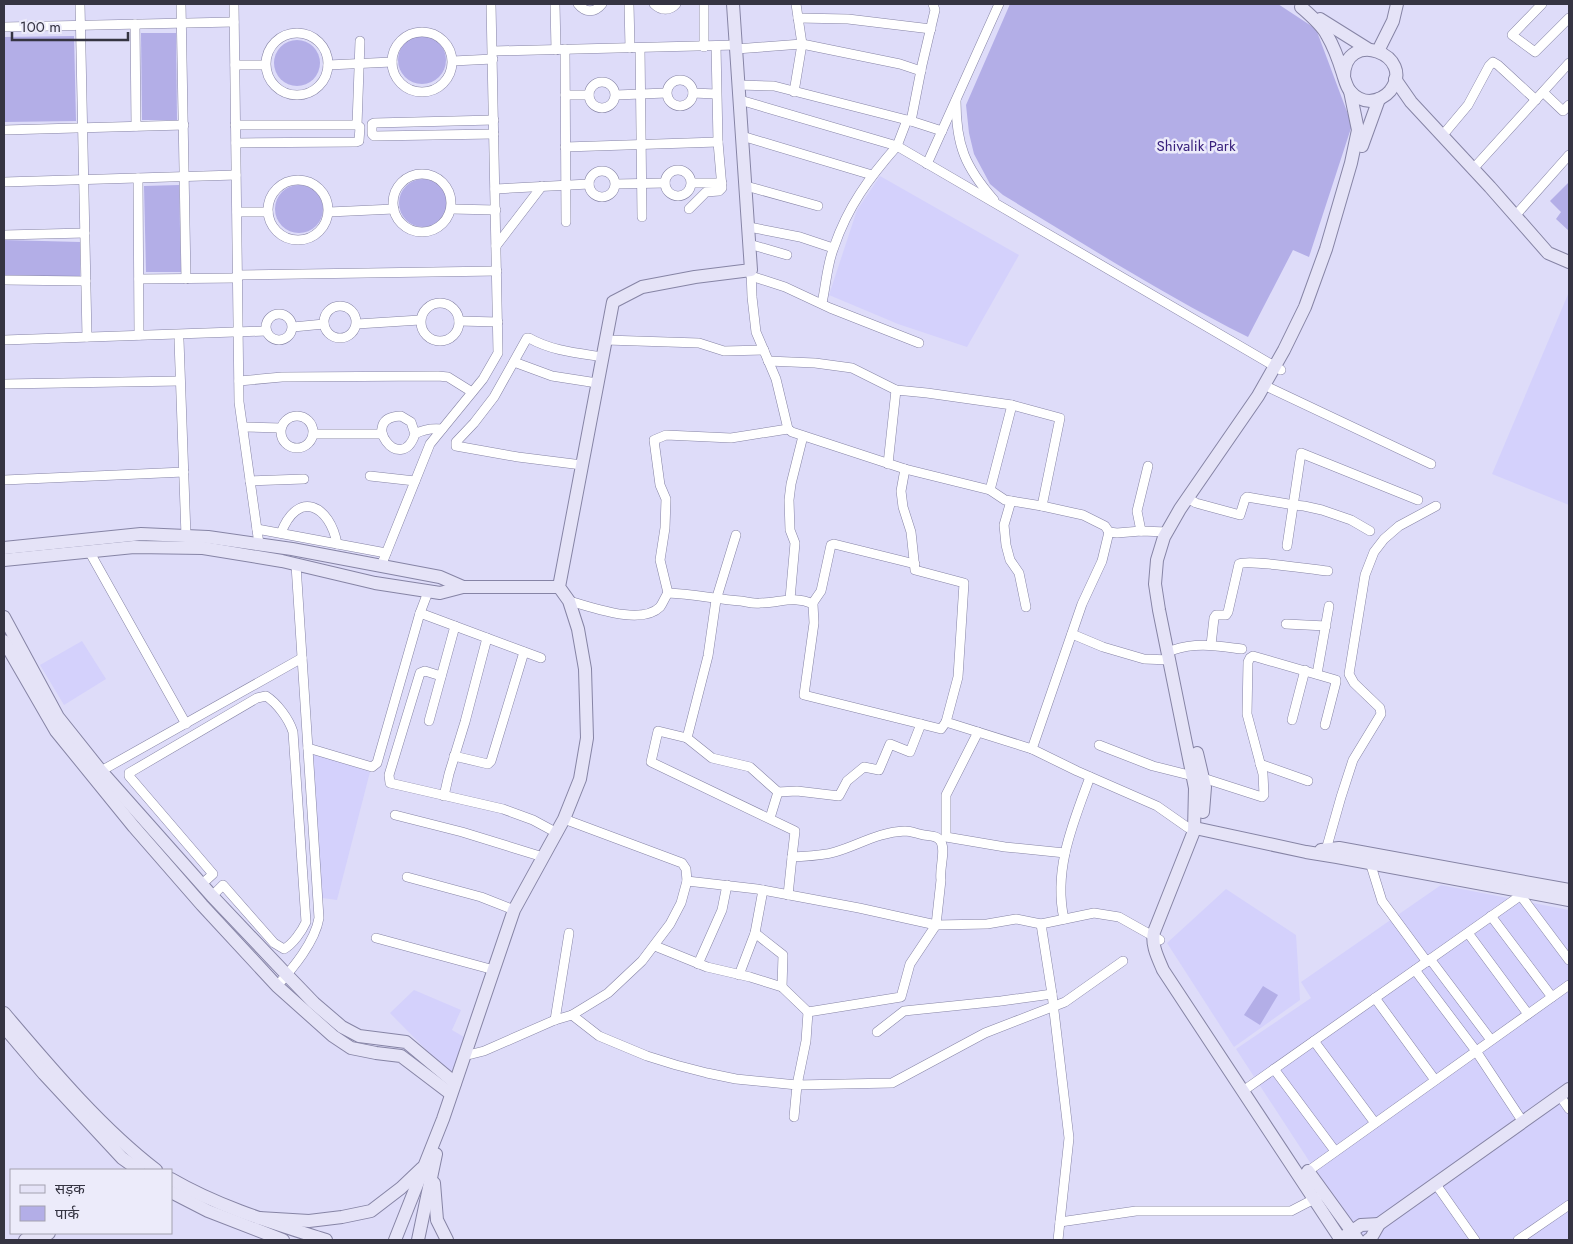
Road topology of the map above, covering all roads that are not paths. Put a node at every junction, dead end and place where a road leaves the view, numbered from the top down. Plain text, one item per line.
1 (80, 4) edge
2 (181, 4) edge
3 (234, 4) edge
4 (491, 4) edge
5 (555, 4) edge
6 (578, 4) edge
7 (602, 4) edge
8 (629, 4) edge
9 (654, 4) edge
10 (676, 4) edge
11 (704, 4) edge
12 (733, 4) edge
13 (796, 4) edge
14 (933, 4) edge
15 (999, 4) edge
16 (1397, 4) edge
17 (1542, 4) edge
18 (1299, 5) edge
19 (798, 18) junction
20 (1569, 18) edge
21 (1392, 21) junction
22 (234, 22) junction
23 (135, 24) junction
24 (182, 24) junction
25 (80, 26) junction
26 (4, 27) edge
27 (931, 29) junction
28 (360, 41) dead end
29 (802, 44) junction
30 (716, 46) junction
31 (704, 47) junction
32 (736, 47) junction
33 (630, 48) junction
34 (640, 48) junction
35 (560, 50) junction
36 (1373, 50) junction
37 (493, 55) junction
38 (1390, 59) junction
39 (453, 61) junction
40 (392, 62) junction
41 (360, 63) junction
42 (1569, 63) edge
43 (235, 65) junction
44 (265, 65) junction
45 (328, 65) junction
46 (920, 71) junction
47 (1344, 77) junction
48 (1395, 79) junction
49 (738, 85) junction
50 (1350, 91) junction
51 (794, 92) junction
52 (1543, 92) junction
53 (666, 93) junction
54 (693, 93) junction
55 (640, 94) junction
56 (716, 94) junction
57 (565, 95) junction
58 (589, 95) junction
59 (616, 95) junction
60 (956, 98) junction
61 (1378, 99) junction
62 (740, 100) junction
63 (1536, 100) junction
64 (1569, 105) edge
65 (494, 120) junction
66 (909, 121) junction
67 (235, 124) junction
68 (184, 125) junction
69 (358, 125) junction
70 (136, 126) junction
71 (82, 128) junction
72 (4, 130) edge
73 (942, 131) junction
74 (494, 134) junction
75 (742, 136) junction
76 (1442, 136) junction
77 (718, 142) junction
78 (236, 143) junction
79 (641, 145) junction
80 (897, 146) junction
81 (566, 147) junction
82 (1569, 155) edge
83 (927, 164) junction
84 (1473, 169) junction
85 (236, 175) junction
86 (872, 175) junction
87 (184, 177) junction
88 (138, 178) junction
89 (83, 180) junction
90 (4, 182) edge
91 (641, 183) junction
92 (665, 183) junction
93 (692, 183) junction
94 (722, 183) junction
95 (566, 184) junction
96 (589, 184) junction
97 (616, 184) junction
98 (542, 186) junction
99 (746, 186) junction
100 (495, 189) junction
101 (818, 206) dead end
102 (999, 206) junction
103 (394, 209) junction
104 (451, 209) junction
105 (689, 209) dead end
106 (496, 210) junction
107 (237, 212) junction
108 (268, 212) junction
109 (328, 212) junction
110 (1515, 216) junction
111 (642, 217) dead end
112 (566, 222) dead end
113 (749, 227) junction
114 (85, 233) junction
115 (4, 235) edge
116 (749, 244) junction
117 (496, 246) junction
118 (833, 248) junction
119 (787, 255) dead end
120 (1569, 262) edge
121 (497, 271) junction
122 (751, 273) junction
123 (238, 277) junction
124 (138, 279) junction
125 (186, 279) junction
126 (4, 280) edge
127 (86, 281) junction
128 (822, 303) junction
129 (420, 320) junction
130 (459, 321) junction
131 (498, 322) junction
132 (324, 324) junction
133 (356, 324) junction
134 (293, 326) junction
135 (239, 331) junction
136 (266, 331) junction
137 (139, 335) junction
138 (87, 337) junction
139 (4, 340) edge
140 (179, 340) dead end
141 (606, 340) junction
142 (919, 342) dead end
143 (764, 350) junction
144 (603, 357) junction
145 (768, 361) junction
146 (514, 362) junction
147 (1278, 368) junction
148 (180, 381) junction
149 (239, 381) junction
150 (4, 384) edge
151 (597, 384) junction
152 (1270, 388) junction
153 (896, 390) junction
154 (472, 392) junction
155 (1012, 405) junction
156 (243, 427) junction
157 (281, 428) junction
158 (442, 429) junction
159 (788, 429) junction
160 (313, 434) junction
161 (382, 434) junction
162 (415, 434) junction
163 (803, 436) junction
164 (888, 464) junction
165 (1431, 464) dead end
166 (582, 465) junction
167 (1148, 466) dead end
168 (905, 469) junction
169 (184, 472) junction
170 (370, 476) dead end
171 (304, 479) dead end
172 (4, 480) edge
173 (415, 481) junction
174 (250, 482) junction
175 (990, 490) junction
176 (1190, 500) junction
177 (1418, 500) dead end
178 (1011, 501) junction
179 (1042, 506) junction
180 (1294, 506) junction
181 (1436, 506) dead end
182 (256, 529) junction
183 (1140, 531) junction
184 (1370, 531) dead end
185 (1109, 532) junction
186 (1167, 532) junction
187 (281, 534) junction
188 (736, 535) dead end
189 (186, 536) junction
190 (259, 544) junction
191 (337, 544) junction
192 (1287, 546) dead end
193 (4, 548) edge
194 (89, 551) junction
195 (386, 553) junction
196 (260, 558) junction
197 (4, 560) edge
198 (296, 564) junction
199 (915, 564) junction
200 (381, 566) junction
201 (1328, 571) dead end
202 (375, 583) junction
203 (463, 586) junction
204 (559, 587) junction
205 (428, 592) junction
206 (668, 593) junction
207 (790, 599) junction
208 (716, 600) junction
209 (569, 601) junction
210 (812, 604) junction
211 (1329, 606) dead end
212 (1026, 607) dead end
213 (420, 613) junction
214 (4, 617) edge
215 (1286, 624) dead end
216 (455, 626) junction
217 (1326, 626) junction
218 (1072, 634) junction
219 (487, 638) junction
220 (4, 641) edge
221 (1211, 646) junction
222 (1242, 649) dead end
223 (524, 652) junction
224 (1171, 655) junction
225 (302, 658) junction
226 (541, 658) dead end
227 (1305, 670) junction
228 (1317, 674) junction
229 (441, 676) junction
230 (54, 720) junction
231 (1292, 720) dead end
232 (428, 721) dead end
233 (946, 722) junction
234 (186, 724) junction
235 (922, 724) junction
236 (1325, 725) dead end
237 (978, 732) junction
238 (687, 738) junction
239 (1098, 746) dead end
240 (308, 748) junction
241 (1032, 749) junction
242 (454, 756) junction
243 (1260, 764) junction
244 (101, 771) junction
245 (1090, 777) junction
246 (1198, 777) junction
247 (1308, 782) dead end
248 (778, 792) junction
249 (444, 796) junction
250 (395, 815) dead end
251 (770, 818) junction
252 (564, 819) junction
253 (1197, 830) junction
254 (557, 833) junction
255 (1326, 850) junction
256 (1306, 852) junction
257 (1065, 853) junction
258 (543, 857) junction
259 (792, 857) junction
260 (1368, 858) junction
261 (213, 874) junction
262 (407, 877) dead end
263 (687, 881) junction
264 (202, 884) junction
265 (1537, 884) junction
266 (223, 885) junction
267 (727, 886) junction
268 (763, 890) junction
269 (1569, 890) edge
270 (1523, 894) junction
271 (788, 895) junction
272 (212, 896) junction
273 (1569, 900) edge
274 (514, 910) junction
275 (1491, 916) junction
276 (1064, 919) junction
277 (1041, 924) junction
278 (936, 926) junction
279 (569, 933) dead end
280 (756, 933) junction
281 (1468, 933) junction
282 (376, 938) dead end
283 (1157, 938) junction
284 (654, 946) junction
285 (1123, 960) dead end
286 (1428, 960) junction
287 (1569, 960) edge
288 (698, 964) junction
289 (494, 970) junction
290 (1415, 970) junction
291 (287, 975) junction
292 (739, 975) junction
293 (1569, 985) edge
294 (277, 986) junction
295 (782, 987) junction
296 (1052, 994) junction
297 (1374, 998) junction
298 (1552, 998) junction
299 (1053, 1006) junction
300 (808, 1012) junction
301 (4, 1013) edge
302 (1528, 1014) junction
303 (572, 1015) junction
304 (555, 1020) junction
305 (4, 1027) edge
306 (877, 1032) dead end
307 (1491, 1040) junction
308 (1314, 1041) junction
309 (1476, 1051) junction
310 (465, 1055) junction
311 (1274, 1069) junction
312 (1435, 1080) junction
313 (797, 1085) junction
314 (453, 1088) junction
315 (1243, 1091) junction
316 (1565, 1092) edge
317 (1569, 1109) edge
318 (794, 1117) dead end
319 (1523, 1122) junction
320 (1374, 1123) junction
321 (1335, 1151) junction
322 (429, 1167) junction
323 (132, 1169) edge
324 (155, 1169) edge
325 (1304, 1174) junction
326 (172, 1180) edge
327 (1435, 1183) junction
328 (172, 1193) edge
329 (1319, 1196) junction
330 (1569, 1206) edge
331 (258, 1218) junction
332 (1060, 1222) junction
333 (1379, 1224) junction
334 (1530, 1232) junction
335 (1355, 1236) edge
336 (283, 1240) edge
337 (326, 1240) edge
338 (395, 1240) edge
339 (418, 1240) edge
340 (448, 1240) edge
341 (1058, 1240) edge
342 (1340, 1240) edge
343 (1368, 1240) edge
344 (1475, 1240) edge
345 (1518, 1240) edge
346 (1536, 1240) edge

1 - 25 street
2 - 24 street
3 - 22 street
4 - 37 street
5 - 35 street
6 - 7 street
8 - 33 street
9 - 10 street
11 - 31 street
12 - 32 street
13 - 19 street
14 - 27 street
15 - 60 street
16 - 21 street
17 - 20 street
18 - 36 street
18 - 47 street
19 - 27 street
19 - 29 street
21 - 36 street
21 - 38 street
22 - 24 street
22 - 43 street
23 - 24 street
23 - 25 street
23 - 70 street
24 - 68 street
25 - 26 street
25 - 71 street
27 - 46 street
28 - 41 street
29 - 32 street
29 - 46 street
29 - 51 street
30 - 31 street
30 - 32 street
30 - 56 street
31 - 34 street
32 - 49 street
33 - 34 street
33 - 35 street
34 - 55 street
35 - 37 street
35 - 57 street
36 - 38 street
36 - 47 street
37 - 39 street
37 - 65 street
38 - 48 street
39 - 40 street
39 - 40 street
40 - 41 street
41 - 45 street
41 - 69 street
42 - 52 street
43 - 44 street
43 - 67 street
44 - 45 street
44 - 45 street
46 - 66 street
47 - 50 street
48 - 61 street
48 - 76 street
49 - 51 street
49 - 62 street
50 - 61 street
50 - 147 street
51 - 66 street
52 - 63 street
52 - 64 street
53 - 54 street
53 - 54 street
53 - 55 street
54 - 56 street
55 - 59 street
55 - 79 street
56 - 77 street
57 - 58 street
57 - 81 street
58 - 59 street
58 - 59 street
60 - 73 street
60 - 102 street
61 - 147 street
62 - 75 street
62 - 80 street
63 - 76 street
63 - 84 street
65 - 74 street
65 - 74 street
66 - 73 street
66 - 80 street
67 - 69 street
67 - 78 street
68 - 70 street
68 - 87 street
69 - 78 street
70 - 71 street
71 - 72 street
71 - 89 street
73 - 83 street
74 - 100 street
75 - 86 street
75 - 99 street
76 - 84 street
77 - 79 street
77 - 94 street
78 - 85 street
79 - 81 street
79 - 91 street
80 - 83 street
80 - 86 street
81 - 95 street
82 - 110 street
83 - 102 street
84 - 110 street
85 - 87 street
85 - 107 street
86 - 118 street
87 - 88 street
87 - 125 street
88 - 89 street
88 - 124 street
89 - 90 street
89 - 114 street
91 - 92 street
91 - 97 street
91 - 111 street
92 - 93 street
92 - 93 street
93 - 94 street
94 - 105 street
95 - 96 street
95 - 98 street
95 - 112 street
96 - 97 street
96 - 97 street
98 - 100 street
98 - 117 street
99 - 101 street
99 - 113 street
100 - 106 street
102 - 147 street
103 - 104 street
103 - 104 street
103 - 109 street
104 - 106 street
106 - 117 street
107 - 108 street
107 - 123 street
108 - 109 street
108 - 109 street
110 - 120 street
113 - 116 street
113 - 118 street
114 - 115 street
114 - 127 street
116 - 119 street
116 - 122 street
117 - 121 street
118 - 128 street
121 - 123 street
121 - 131 street
122 - 128 street
122 - 141 street
122 - 143 street
123 - 125 street
123 - 135 street
124 - 125 street
124 - 137 street
126 - 127 street
127 - 138 street
128 - 142 street
129 - 130 street
129 - 130 street
129 - 133 street
130 - 131 street
131 - 154 street
132 - 133 street
132 - 133 street
132 - 134 street
134 - 136 street
134 - 136 street
135 - 136 street
135 - 137 street
135 - 149 street
137 - 138 street
138 - 139 street
140 - 148 street
141 - 143 street
141 - 144 street
143 - 145 street
144 - 146 street
144 - 151 street
145 - 153 street
145 - 159 street
146 - 151 street
146 - 166 street
147 - 152 street
147 - 176 street
148 - 150 street
148 - 169 street
149 - 154 street
149 - 156 street
151 - 166 street
152 - 165 street
152 - 176 street
153 - 155 street
153 - 164 street
154 - 158 street
155 - 175 street
155 - 179 street
156 - 157 street
156 - 174 street
157 - 160 street
157 - 160 street
158 - 162 street
158 - 173 street
159 - 163 street
159 - 206 street
160 - 161 street
161 - 162 street
161 - 162 street
163 - 164 street
163 - 207 street
164 - 168 street
166 - 204 street
167 - 183 street
168 - 175 street
168 - 199 street
169 - 172 street
169 - 189 street
170 - 173 street
171 - 174 street
173 - 195 street
174 - 182 street
175 - 178 street
176 - 180 street
176 - 186 street
176 - 224 street
177 - 180 street
178 - 179 street
178 - 212 street
179 - 185 street
180 - 184 street
180 - 192 street
181 - 255 street
182 - 187 street
182 - 190 street
183 - 185 street
183 - 186 street
185 - 218 street
186 - 224 street
187 - 191 street
187 - 191 street
188 - 208 street
189 - 190 street
189 - 193 street
190 - 196 street
190 - 200 street
191 - 195 street
194 - 196 street
194 - 197 street
194 - 234 street
195 - 200 street
196 - 198 street
198 - 202 street
198 - 225 street
199 - 210 street
199 - 233 street
200 - 202 street
200 - 203 street
201 - 221 street
202 - 205 street
203 - 204 street
203 - 205 street
204 - 209 street
205 - 213 street
206 - 208 street
206 - 209 street
207 - 208 street
207 - 210 street
208 - 238 street
209 - 252 street
210 - 235 street
211 - 217 street
213 - 216 street
213 - 240 street
214 - 230 street
215 - 217 street
216 - 219 street
216 - 229 street
217 - 228 street
218 - 224 street
218 - 241 street
219 - 223 street
219 - 242 street
220 - 230 street
221 - 222 street
221 - 224 street
223 - 226 street
223 - 242 street
224 - 246 street
225 - 234 street
225 - 240 street
227 - 228 street
227 - 231 street
227 - 243 street
228 - 236 street
229 - 232 street
229 - 249 street
230 - 244 street
230 - 294 street
233 - 235 street
233 - 237 street
234 - 244 street
235 - 248 street
237 - 241 street
237 - 257 street
238 - 248 street
238 - 251 street
239 - 246 street
240 - 291 street
241 - 245 street
242 - 249 street
243 - 246 street
243 - 247 street
244 - 264 street
245 - 253 street
245 - 257 street
246 - 253 street
248 - 251 street
249 - 254 street
250 - 258 street
251 - 259 street
252 - 254 street
252 - 263 street
253 - 256 street
253 - 283 street
254 - 258 street
255 - 256 street
255 - 260 street
256 - 260 street
257 - 276 street
258 - 274 street
259 - 271 street
259 - 278 street
260 - 265 street
260 - 270 street
260 - 286 street
261 - 264 street
261 - 266 street
261 - 266 street
262 - 274 street
263 - 267 street
263 - 284 street
264 - 272 street
265 - 269 street
265 - 270 street
266 - 272 street
267 - 268 street
267 - 288 street
268 - 271 street
268 - 280 street
270 - 273 street
270 - 275 street
270 - 287 street
271 - 278 street
272 - 291 street
274 - 289 street
275 - 281 street
275 - 298 street
276 - 277 street
276 - 283 street
277 - 278 street
277 - 296 street
278 - 300 street
279 - 304 street
280 - 292 street
280 - 295 street
281 - 286 street
281 - 302 street
282 - 289 street
283 - 315 street
284 - 288 street
284 - 303 street
285 - 299 street
286 - 290 street
286 - 307 street
288 - 292 street
289 - 310 street
290 - 297 street
290 - 309 street
291 - 294 street
291 - 314 street
292 - 295 street
293 - 298 street
294 - 314 street
295 - 300 street
296 - 299 street
296 - 306 street
297 - 308 street
297 - 312 street
298 - 302 street
299 - 313 street
299 - 332 street
300 - 313 street
301 - 324 street
302 - 307 street
303 - 304 street
303 - 313 street
304 - 310 street
305 - 323 street
307 - 309 street
308 - 311 street
308 - 320 street
309 - 312 street
309 - 319 street
310 - 314 street
311 - 315 street
311 - 321 street
312 - 320 street
313 - 318 street
314 - 322 street
315 - 325 street
316 - 317 street
316 - 319 street
319 - 327 street
320 - 321 street
321 - 325 street
322 - 331 street
322 - 338 street
322 - 339 street
322 - 340 street
325 - 329 street
326 - 331 street
327 - 333 street
327 - 344 street
328 - 336 street
329 - 332 street
329 - 335 street
329 - 342 street
330 - 334 street
331 - 337 street
332 - 341 street
333 - 335 street
333 - 343 street
334 - 345 street
334 - 346 street
335 - 342 street

